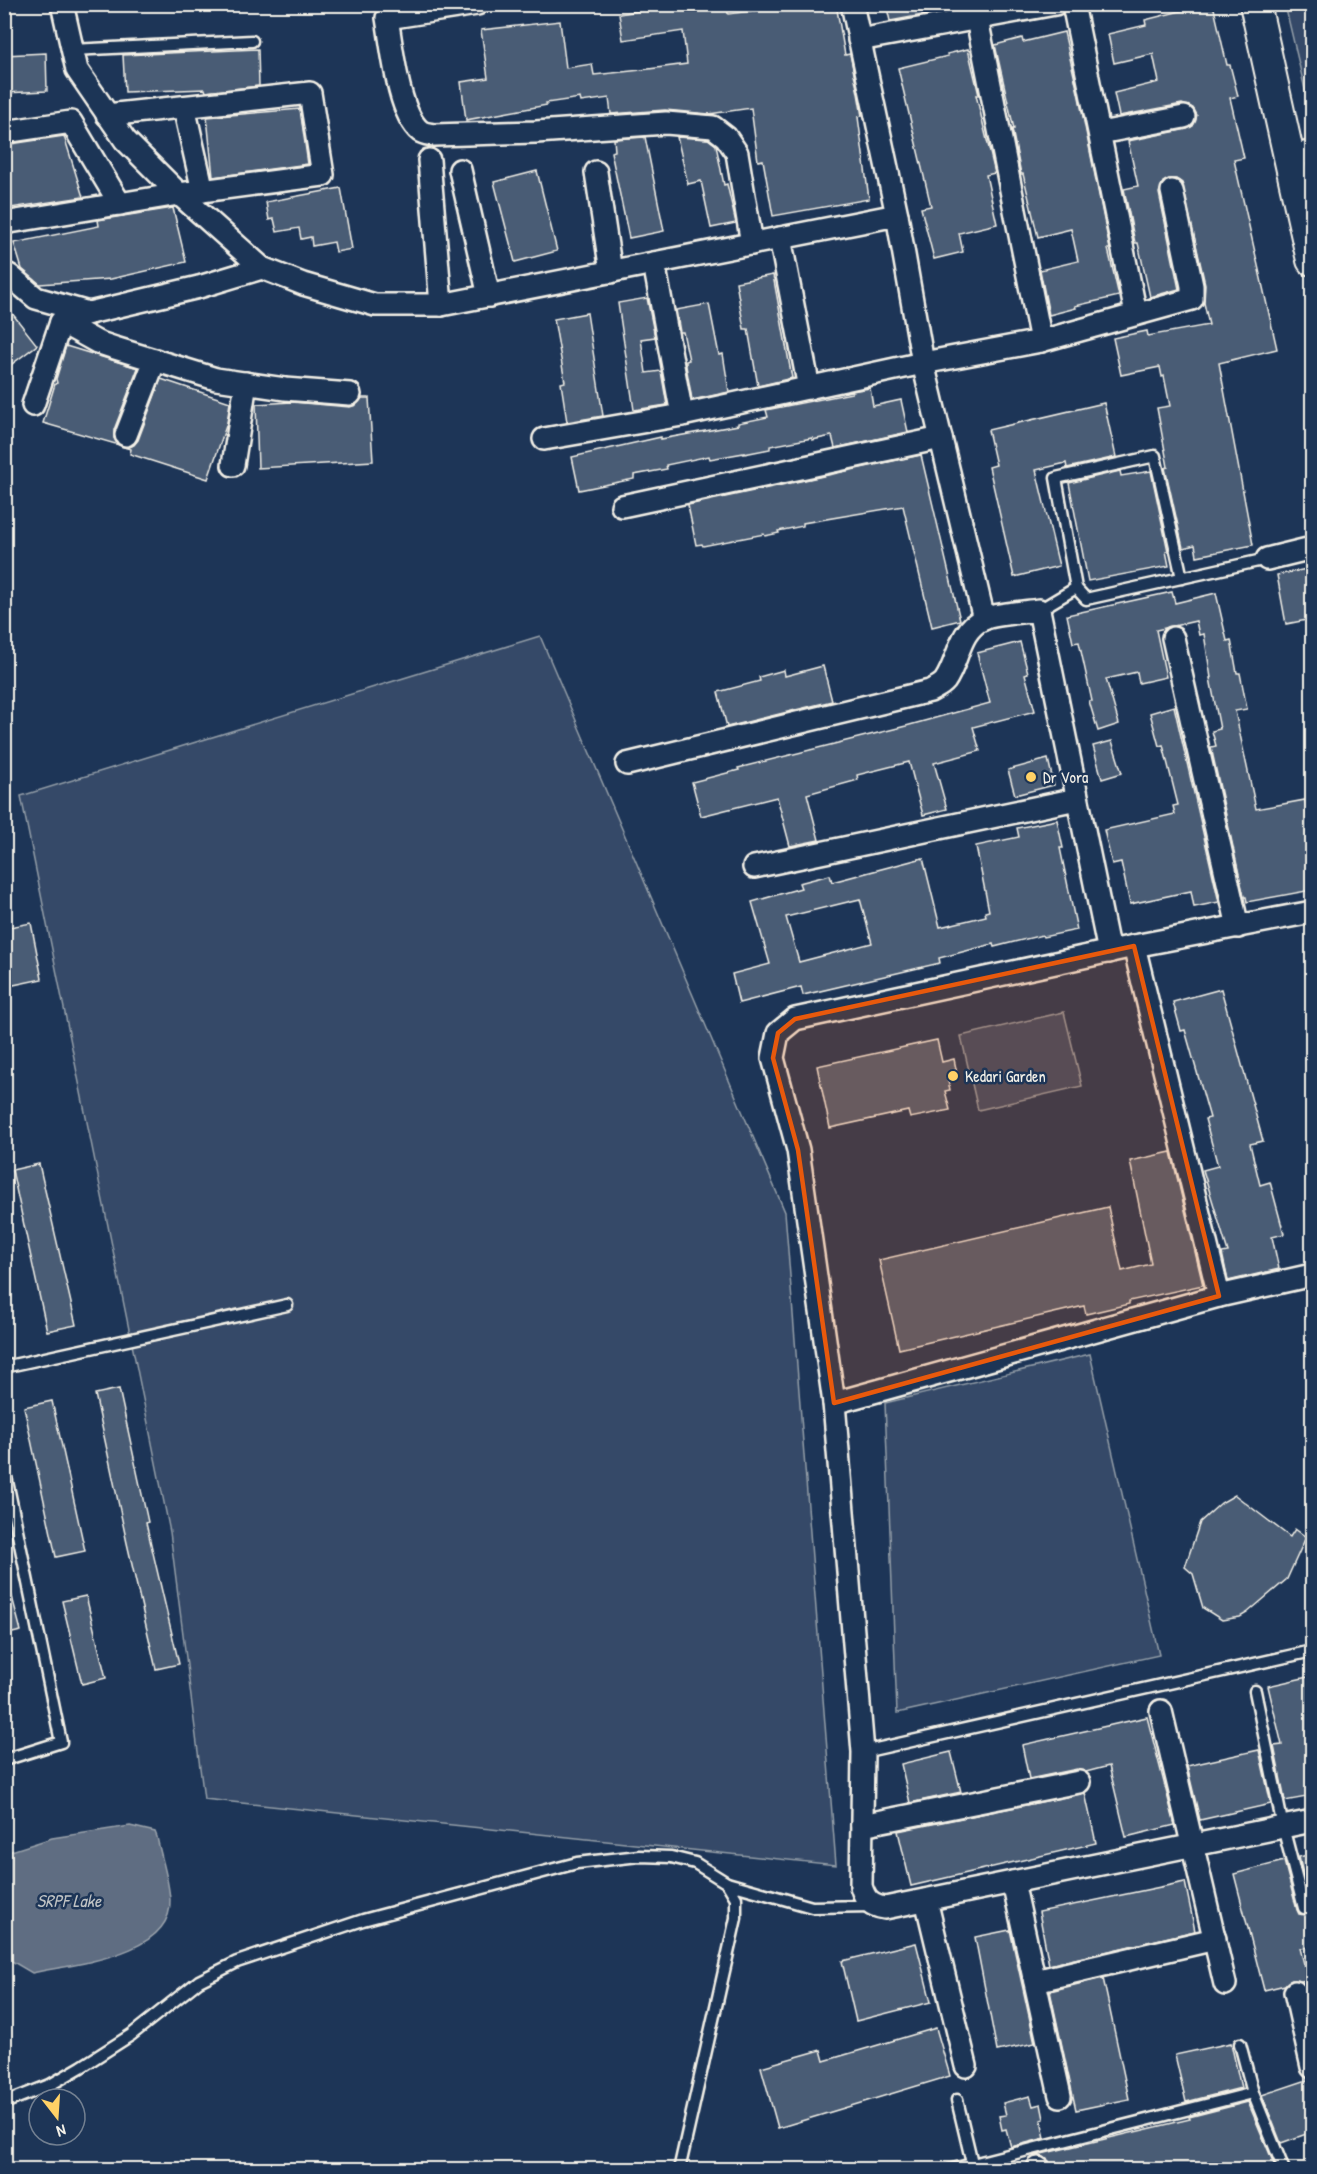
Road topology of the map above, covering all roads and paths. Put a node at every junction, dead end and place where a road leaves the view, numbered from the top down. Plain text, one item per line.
1 (62, 4) edge
2 (477, 4) edge
3 (852, 4) edge
4 (1055, 4) edge
5 (1073, 4) edge
6 (1255, 4) edge
7 (1273, 4) edge
8 (977, 19) junction
9 (859, 40) junction
10 (252, 41) dead end
11 (72, 50) junction
12 (184, 107) junction
13 (108, 115) junction
14 (1184, 117) dead end
15 (4, 132) edge
16 (1100, 133) junction
17 (1309, 153) edge
18 (429, 160) dead end
19 (460, 170) dead end
20 (596, 172) dead end
21 (1172, 190) dead end
22 (1312, 190) edge
23 (203, 191) junction
24 (179, 194) junction
25 (120, 204) junction
26 (897, 215) junction
27 (4, 223) edge
28 (780, 238) junction
29 (752, 244) junction
30 (1312, 260) edge
31 (654, 263) junction
32 (261, 268) junction
33 (611, 272) junction
34 (9, 275) dead end
35 (489, 296) junction
36 (441, 305) junction
37 (89, 313) junction
38 (1136, 314) junction
39 (61, 322) junction
40 (1041, 341) junction
41 (155, 360) junction
42 (924, 363) junction
43 (246, 383) junction
44 (809, 388) junction
45 (351, 394) dead end
46 (33, 405) dead end
47 (682, 415) junction
48 (126, 435) dead end
49 (941, 438) junction
50 (544, 440) dead end
51 (232, 465) dead end
52 (622, 506) dead end
53 (1312, 548) edge
54 (1267, 559) joint
55 (1182, 578) junction
56 (1076, 588) junction
57 (1039, 610) junction
58 (984, 619) junction
59 (1173, 638) dead end
60 (627, 764) dead end
61 (1077, 799) junction
62 (754, 867) dead end
63 (1312, 912) edge
64 (1238, 927) junction
65 (1134, 946) junction
66 (1108, 952) junction
67 (1312, 1275) edge
68 (1219, 1296) junction
69 (287, 1305) dead end
70 (4, 1367) edge
71 (834, 1403) junction
72 (4, 1467) edge
73 (1312, 1651) edge
74 (1256, 1691) dead end
75 (1161, 1711) dead end
76 (863, 1752) junction
77 (4, 1760) edge
78 (1079, 1782) dead end
79 (1312, 1821) edge
80 (862, 1826) junction
81 (1283, 1827) junction
82 (1192, 1846) junction
83 (1013, 1882) junction
84 (727, 1883) junction
85 (926, 1900) junction
86 (874, 1906) junction
87 (1304, 1908) dead end
88 (1215, 1939) junction
89 (1035, 1981) junction
90 (1225, 1984) dead end
91 (1295, 1992) dead end
92 (1240, 2044) dead end
93 (966, 2066) dead end
94 (1312, 2067) edge
95 (1253, 2093) junction
96 (1060, 2096) dead end
97 (957, 2100) dead end
98 (4, 2103) edge
99 (972, 2163) junction
100 (679, 2169) edge
101 (949, 2169) edge
102 (1284, 2169) edge

1 - 11 street
2 - 29 street
3 - 9 street
4 - 8 street
5 - 16 street
6 - 30 main road
7 - 17 main road
8 - 9 street
8 - 40 street
9 - 26 street
10 - 11 lane
11 - 13 street
12 - 13 street
12 - 23 street
12 - 23 street
13 - 24 street
14 - 16 street
15 - 25 street
16 - 38 street
17 - 22 main road
18 - 36 street
19 - 35 street
20 - 33 street
21 - 38 street
23 - 24 street
24 - 25 street
24 - 32 street
25 - 27 street
26 - 28 street
26 - 42 street
28 - 29 street
28 - 44 street
29 - 31 street
31 - 33 street
31 - 47 street
32 - 36 street
32 - 37 street
33 - 35 street
34 - 37 street
35 - 36 street
37 - 39 street
38 - 40 street
39 - 41 street
39 - 46 street
40 - 42 street
41 - 43 street
41 - 48 street
42 - 44 street
42 - 49 street
43 - 45 street
43 - 51 street
44 - 47 street
47 - 50 street
49 - 52 street
49 - 58 street
53 - 54 street
54 - 55 lane
55 - 56 lane
55 - 56 lane
56 - 57 lane
57 - 58 street
57 - 61 street
58 - 60 street
59 - 64 street
61 - 62 street
61 - 66 street
63 - 64 street
64 - 65 street
65 - 66 street
65 - 68 street
66 - 71 street
67 - 68 street
68 - 71 street
69 - 70 lane
71 - 76 street
72 - 77 lane
73 - 76 lane
74 - 81 lane
75 - 82 street
76 - 80 street
78 - 80 street
79 - 81 street
80 - 86 street
81 - 82 street
81 - 87 lane
82 - 83 street
82 - 88 street
83 - 85 street
83 - 89 street
84 - 86 lane
84 - 98 lane
84 - 100 lane
85 - 86 street
85 - 93 street
88 - 89 street
88 - 90 street
89 - 96 street
91 - 94 street
92 - 95 lane
95 - 99 lane
95 - 102 lane
97 - 99 lane
99 - 101 lane

